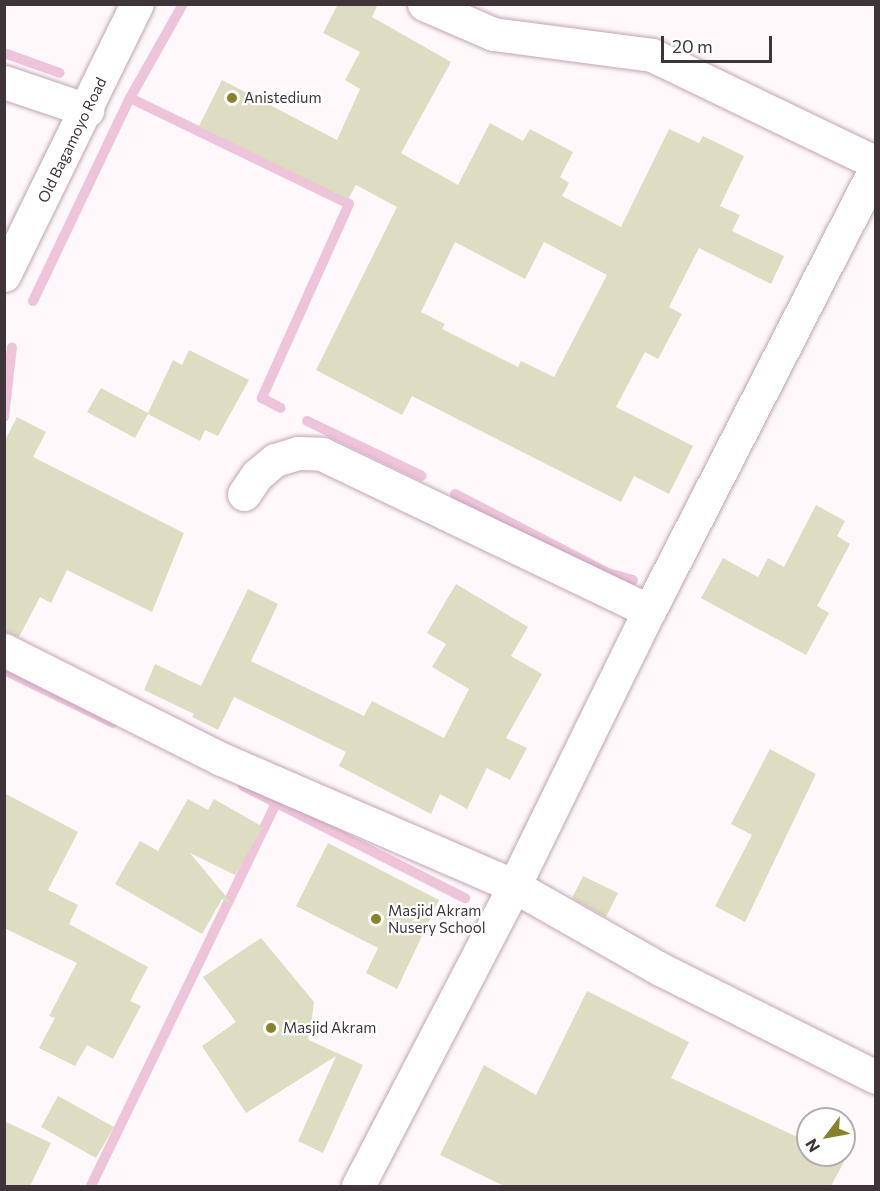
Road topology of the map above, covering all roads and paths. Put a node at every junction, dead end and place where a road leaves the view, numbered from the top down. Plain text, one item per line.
1 (137, 4) edge
2 (424, 4) edge
3 (4, 82) edge
4 (87, 110) junction
5 (876, 163) edge
6 (876, 168) edge
7 (4, 275) edge
8 (244, 494) dead end
9 (649, 611) junction
10 (4, 650) edge
11 (514, 886) junction
12 (876, 1077) edge
13 (358, 1186) edge

1 - 4 street, Old Bagamoyo Road
2 - 5 street
3 - 4 street
4 - 7 street, Old Bagamoyo Road
6 - 9 street
8 - 9 street
9 - 11 street
10 - 11 street
11 - 12 street
11 - 13 street

